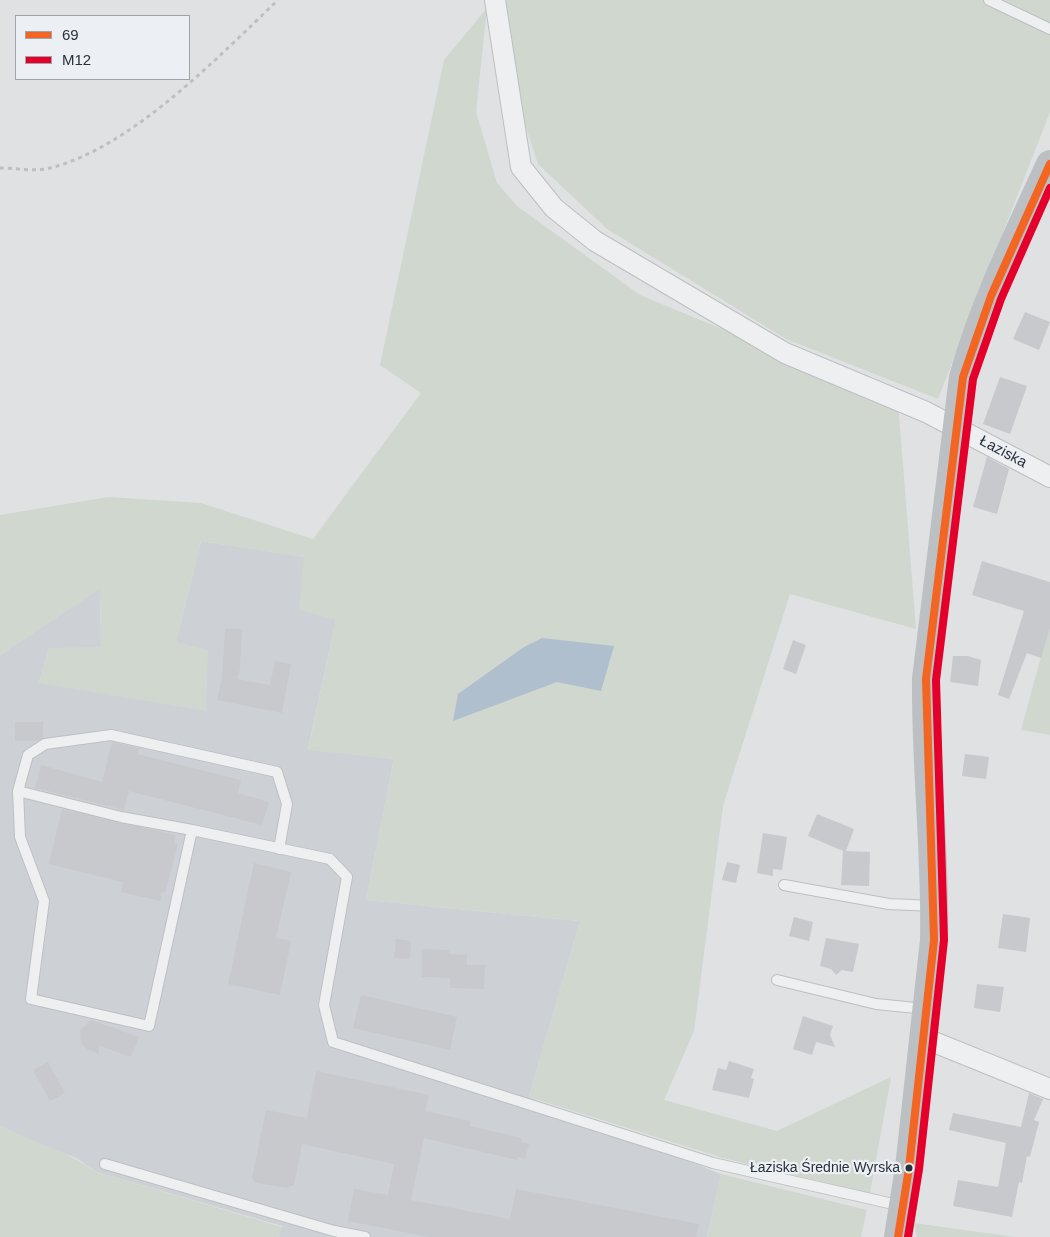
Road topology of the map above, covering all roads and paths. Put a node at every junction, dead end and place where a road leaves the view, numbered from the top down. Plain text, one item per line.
1 (278, 0) edge
2 (495, 0) edge
3 (989, 0) edge
4 (1050, 29) edge
5 (1050, 164) edge
6 (0, 168) edge
7 (957, 428) junction
8 (1050, 477) edge
9 (18, 791) junction
10 (192, 830) junction
11 (279, 849) junction
12 (784, 885) dead end
13 (935, 906) junction
14 (777, 980) dead end
15 (927, 1010) junction
16 (924, 1038) junction
17 (1050, 1089) edge
18 (105, 1164) dead end
19 (903, 1207) junction
20 (365, 1237) edge
21 (898, 1237) edge

1 - 6 path
2 - 7 street, Łaziska
3 - 4 lane
5 - 7 street
7 - 8 street, Łaziska
7 - 13 street
9 - 10 lane
9 - 10 lane
9 - 11 lane
10 - 11 lane
11 - 19 lane
12 - 13 lane
13 - 15 street
14 - 15 lane
15 - 16 street
16 - 17 street
16 - 19 street
18 - 20 lane
19 - 21 street

